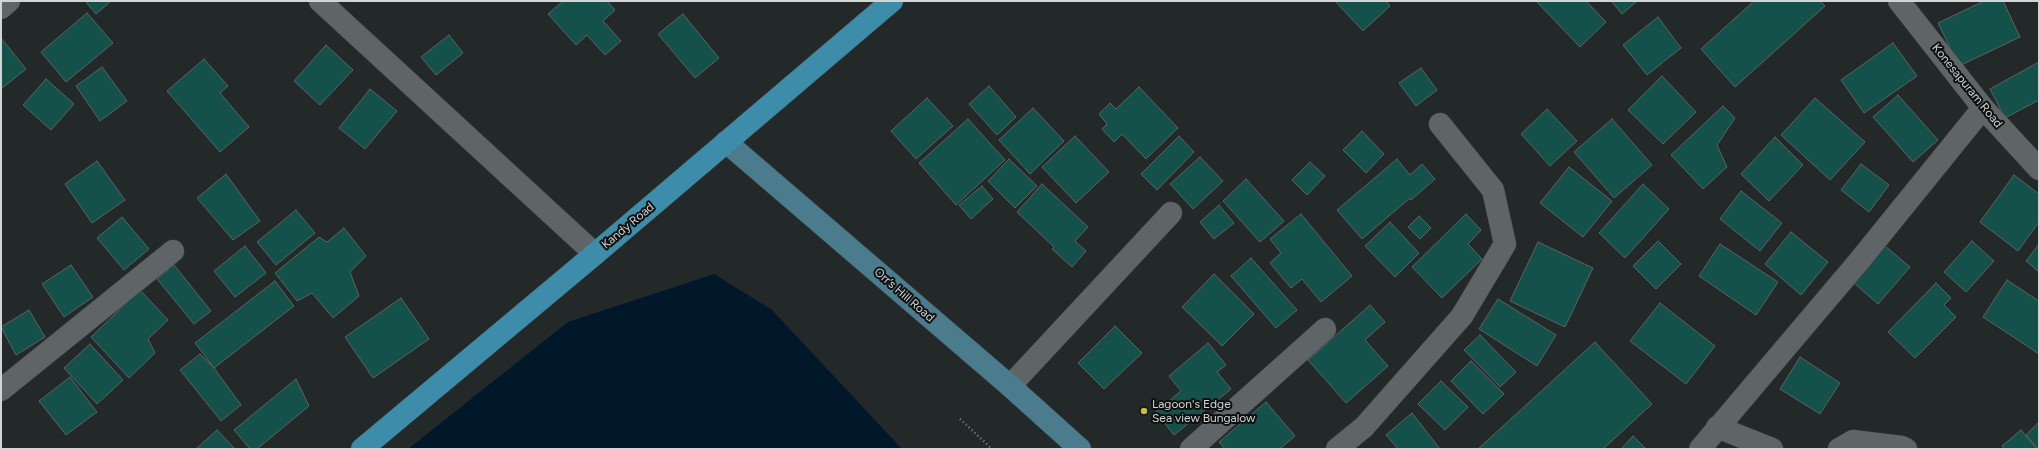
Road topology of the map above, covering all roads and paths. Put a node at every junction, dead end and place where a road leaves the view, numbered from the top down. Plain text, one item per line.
1 (9, 1) edge
2 (320, 1) edge
3 (892, 1) edge
4 (1899, 1) edge
5 (1, 8) edge
6 (1983, 108) junction
7 (1440, 124) dead end
8 (726, 142) junction
9 (2039, 169) edge
10 (1171, 212) dead end
11 (173, 251) dead end
12 (595, 254) junction
13 (1325, 329) dead end
14 (1010, 386) junction
15 (1, 390) edge
16 (960, 419) dead end
17 (1717, 428) junction
18 (362, 449) edge
19 (992, 449) edge
20 (1080, 449) edge
21 (1191, 449) edge
22 (1337, 449) edge
23 (1700, 449) edge
24 (1772, 449) edge
25 (1839, 449) edge
26 (1906, 449) edge

1 - 5 street
2 - 12 street
3 - 8 highway, Kandy Road
4 - 6 street, Konesapuram Road
6 - 9 street, Konesapuram Road
6 - 17 street
7 - 22 street
8 - 12 highway, Kandy Road
8 - 14 main road, Orr’s Hill Road
10 - 14 street
11 - 15 street
12 - 18 highway, Kandy Road
13 - 21 street
14 - 20 main road, Orr’s Hill Road
16 - 19 path
17 - 23 street
17 - 24 street
25 - 26 street

